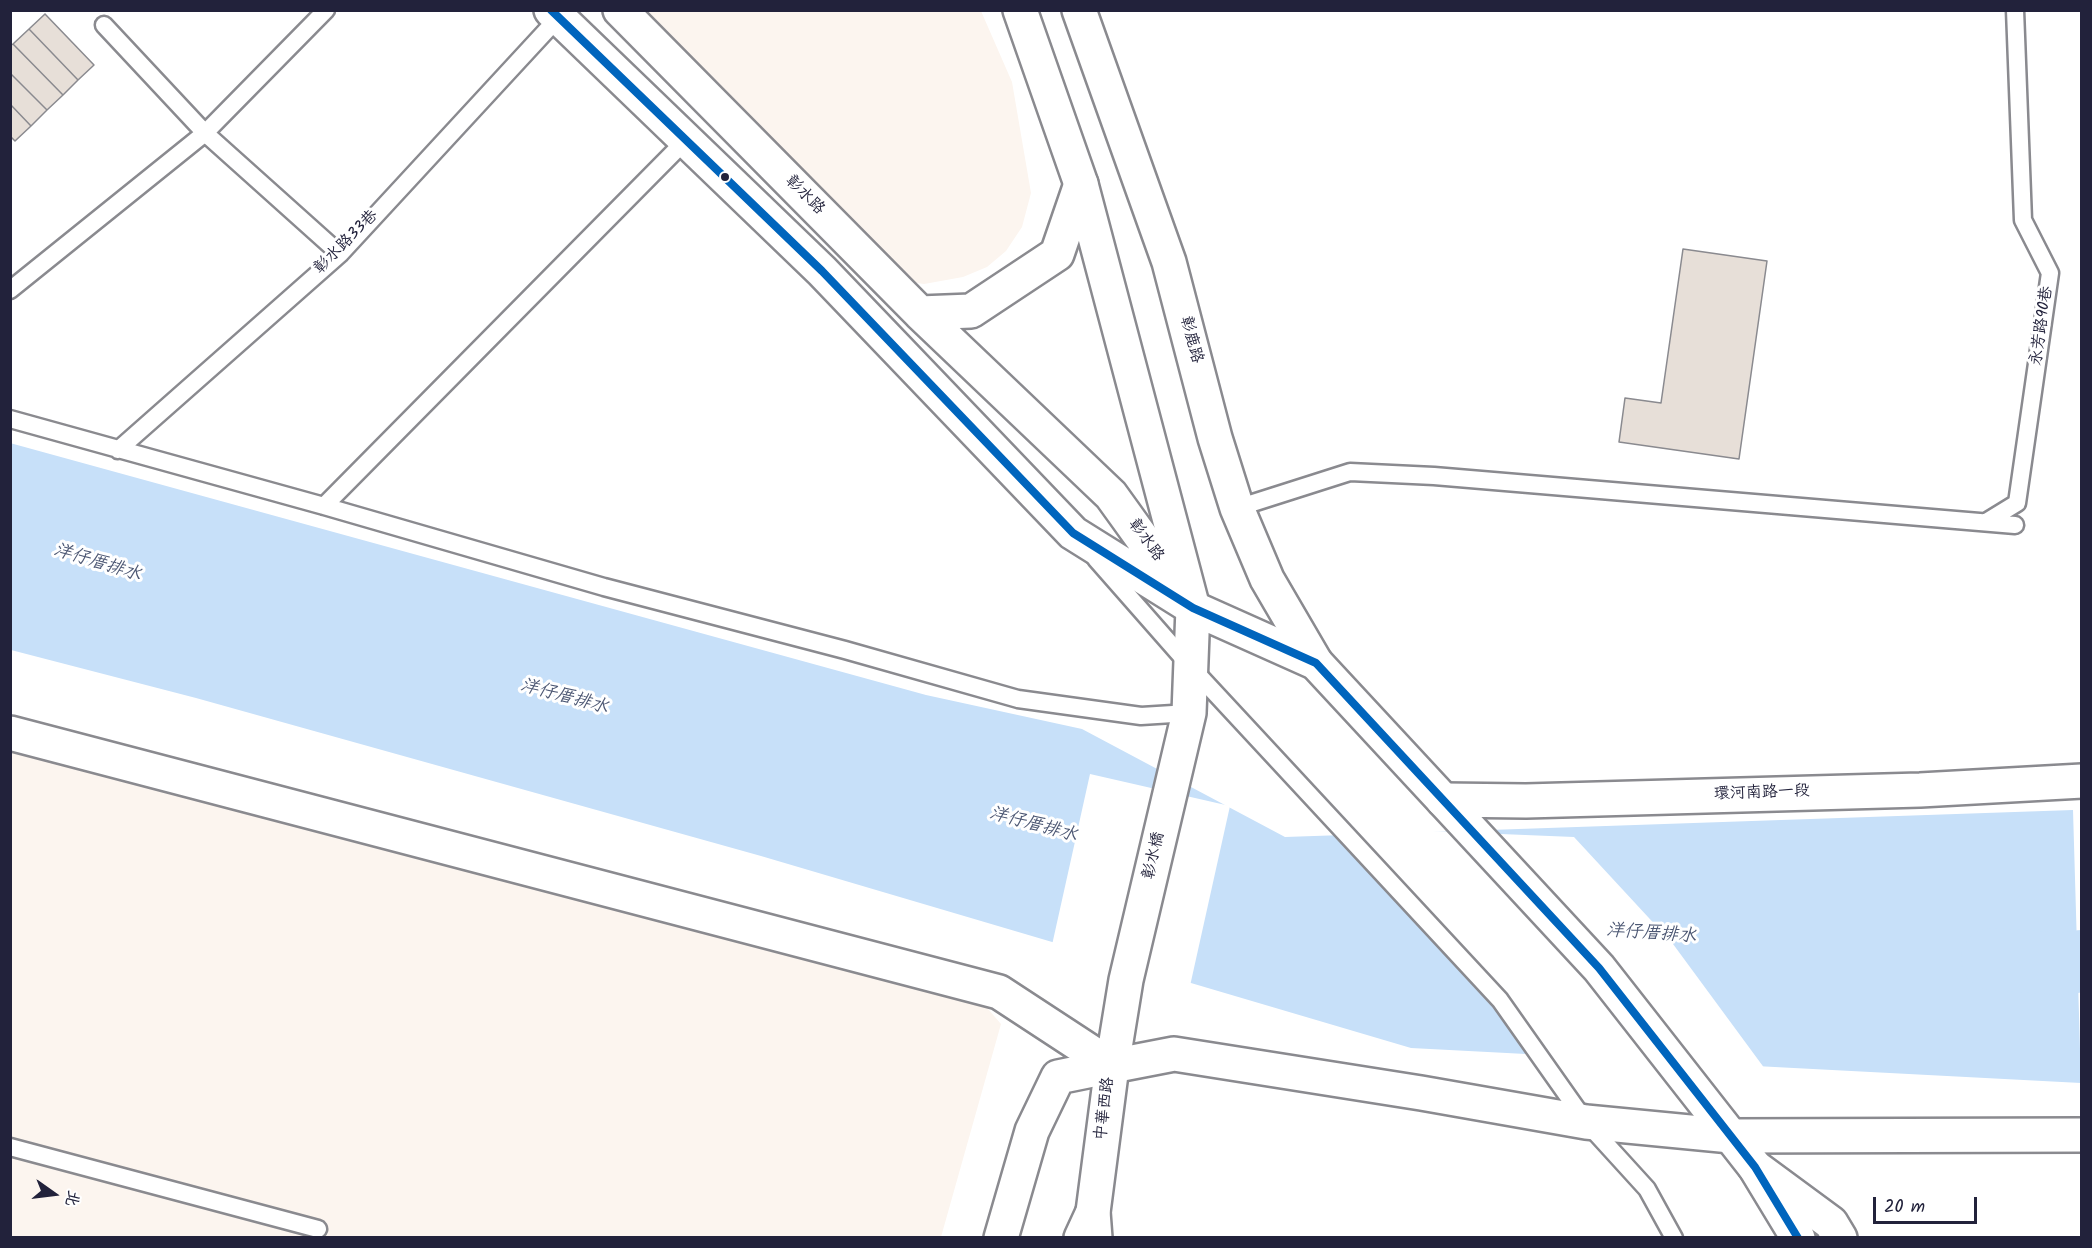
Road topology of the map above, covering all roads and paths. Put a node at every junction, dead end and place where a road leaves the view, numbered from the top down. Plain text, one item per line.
1 (326, 10) edge
2 (620, 10) edge
3 (1020, 10) edge
4 (1079, 10) edge
5 (2016, 10) edge
6 (554, 14) edge
7 (104, 25) dead end
8 (205, 133) junction
9 (685, 141) junction
10 (1082, 184) junction
11 (340, 254) junction
12 (10, 290) edge
13 (920, 313) junction
14 (10, 420) edge
15 (118, 450) junction
16 (324, 506) junction
17 (1237, 508) junction
18 (1986, 522) junction
19 (2015, 525) dead end
20 (1073, 533) junction
21 (1193, 608) junction
22 (1316, 663) junction
23 (1190, 666) junction
24 (1186, 723) junction
25 (10, 733) edge
26 (2082, 781) edge
27 (1443, 800) junction
28 (1126, 980) joint
29 (1112, 1065) junction
30 (1586, 1122) junction
31 (2082, 1135) edge
32 (1731, 1136) junction
33 (10, 1147) edge
34 (1755, 1167) junction
35 (318, 1229) dead end
36 (1089, 1229) edge
37 (1001, 1238) edge
38 (1674, 1238) edge
39 (1798, 1238) edge
40 (1840, 1238) edge

1 - 8 lane
2 - 13 main road, 彰水路
3 - 10 main road
4 - 17 main road, 彰鹿路
5 - 18 lane, 永芳路90巷
6 - 9 main road, 彰水路
6 - 11 lane, 彰水路33巷
7 - 8 lane
8 - 11 lane
8 - 12 lane
9 - 16 lane
9 - 20 main road, 彰水路
10 - 13 main road
10 - 21 main road
11 - 15 lane, 彰水路33巷
13 - 21 main road, 彰水路
14 - 15 lane
15 - 16 lane
16 - 24 lane
17 - 18 lane
17 - 22 main road, 彰鹿路
18 - 19 lane
20 - 21 main road, 彰水路
20 - 23 lane
21 - 22 main road
21 - 23 main road
22 - 27 main road
23 - 24 main road
23 - 30 lane
24 - 28 main road, 彰水橋
25 - 29 main road
26 - 27 main road, 環河南路一段
27 - 32 main road
28 - 29 main road, 中華西路
29 - 30 main road
29 - 36 main road, 中華西路
29 - 37 main road
30 - 32 main road
30 - 38 lane
31 - 32 main road
32 - 34 main road
33 - 35 lane
34 - 39 main road
34 - 40 main road

